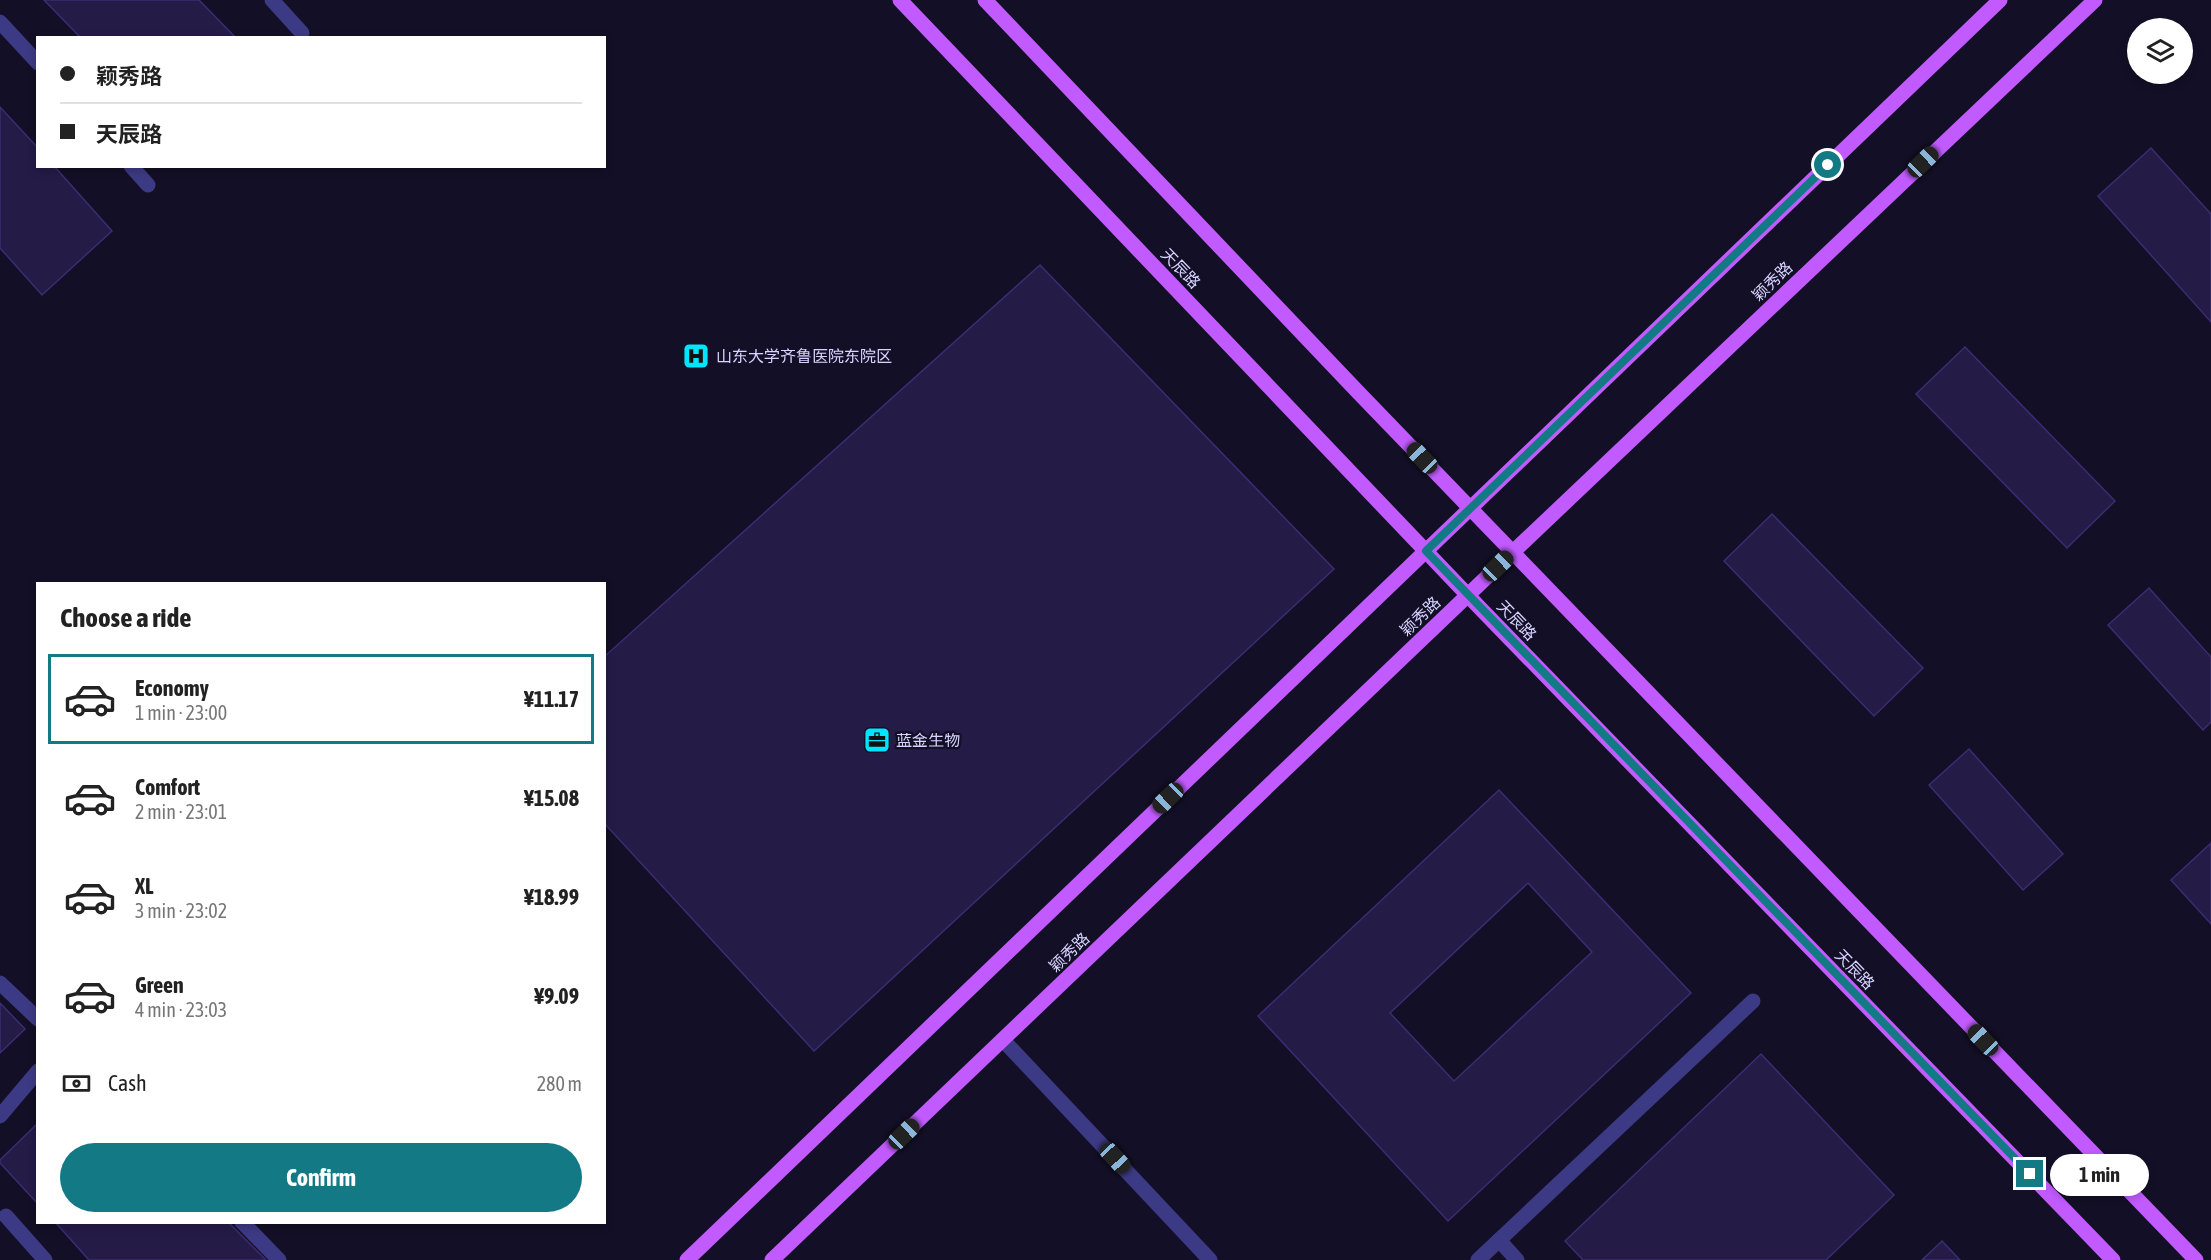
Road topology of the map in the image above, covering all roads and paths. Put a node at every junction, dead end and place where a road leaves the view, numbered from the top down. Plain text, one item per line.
1 (272, 0) edge
2 (900, 0) edge
3 (985, 0) edge
4 (2000, 0) edge
5 (2095, 0) edge
6 (0, 22) edge
7 (302, 33) dead end
8 (36, 61) edge
9 (134, 168) edge
10 (148, 184) dead end
11 (1471, 508) junction
12 (1426, 551) junction
13 (1513, 552) junction
14 (1468, 595) junction
15 (0, 983) edge
16 (1753, 1001) dead end
17 (36, 1017) edge
18 (1003, 1040) junction
19 (36, 1073) edge
20 (0, 1116) edge
21 (6, 1215) dead end
22 (244, 1224) edge
23 (1499, 1240) junction
24 (45, 1260) edge
25 (279, 1260) edge
26 (687, 1260) edge
27 (772, 1260) edge
28 (1210, 1260) edge
29 (1478, 1260) edge
30 (1517, 1260) edge
31 (2113, 1260) edge
32 (2196, 1260) edge

1 - 7 lane
2 - 12 main road, 天辰路
3 - 11 main road
4 - 11 main road
5 - 13 main road, 颖秀路
6 - 8 lane
9 - 10 lane
11 - 12 main road
11 - 13 main road
12 - 14 main road, 天辰路
12 - 26 main road
13 - 14 main road, 颖秀路
13 - 32 main road
14 - 18 main road, 颖秀路
14 - 31 main road, 天辰路
15 - 17 lane
16 - 23 lane
18 - 27 main road, 颖秀路
18 - 28 lane
19 - 20 lane
21 - 24 lane
22 - 25 lane
23 - 29 lane
23 - 30 lane

